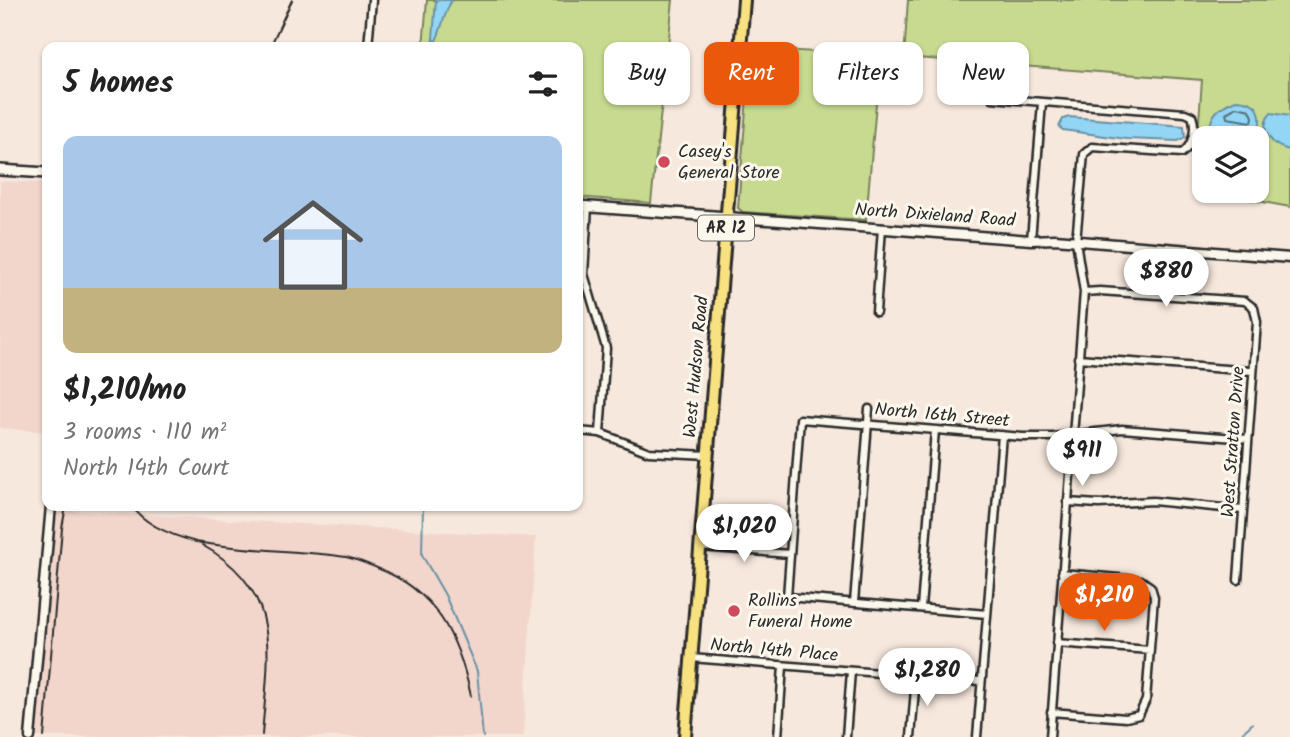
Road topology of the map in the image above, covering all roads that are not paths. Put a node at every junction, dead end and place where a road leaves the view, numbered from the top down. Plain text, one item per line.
1 (372, 0) edge
2 (744, 0) edge
3 (368, 42) edge
4 (1029, 102) edge
5 (1042, 103) junction
6 (0, 170) edge
7 (42, 173) edge
8 (583, 206) edge
9 (589, 206) junction
10 (727, 217) junction
11 (882, 228) junction
12 (1031, 240) junction
13 (1076, 241) junction
14 (1290, 258) edge
15 (1084, 292) junction
16 (876, 312) dead end
17 (1079, 358) junction
18 (1253, 371) junction
19 (869, 409) dead end
20 (868, 424) junction
21 (935, 430) junction
22 (583, 431) edge
23 (600, 433) junction
24 (1072, 434) junction
25 (1002, 435) junction
26 (1248, 439) junction
27 (708, 455) junction
28 (1067, 502) junction
29 (1243, 510) junction
30 (51, 511) edge
31 (700, 547) junction
32 (790, 554) junction
33 (1062, 573) junction
34 (1238, 580) dead end
35 (854, 603) junction
36 (921, 608) junction
37 (987, 614) junction
38 (1056, 643) junction
39 (1150, 650) junction
40 (691, 658) junction
41 (783, 666) junction
42 (851, 671) junction
43 (916, 677) junction
44 (981, 681) junction
45 (1051, 712) junction
46 (30, 737) edge
47 (685, 737) edge
48 (778, 737) edge
49 (846, 737) edge
50 (911, 737) edge
51 (977, 737) edge
52 (1050, 737) edge

1 - 3 street
2 - 10 highway, West Hudson Road / AR 12
4 - 5 street
5 - 12 street
5 - 13 street
6 - 7 main road
8 - 9 main road, North Dixieland Road
9 - 10 main road, North Dixieland Road
9 - 23 street
10 - 11 street, North Dixieland Road
10 - 27 highway, West Hudson Road / AR 12
11 - 12 street, North Dixieland Road
11 - 16 street
12 - 13 street, North Dixieland Road
13 - 14 street, North Dixieland Road
13 - 15 street
15 - 17 street
15 - 18 street, West Stratton Drive
17 - 18 street
17 - 24 street
18 - 26 street, West Stratton Drive
19 - 20 street
20 - 21 street, North 16th Street
20 - 32 street, North 16th Street
20 - 35 street
21 - 25 street, North 16th Street
21 - 36 street
22 - 23 street
23 - 27 street
24 - 25 street, North 16th Street
24 - 26 street, North 16th Street
24 - 28 street
25 - 37 street
26 - 29 street, West Stratton Drive
27 - 31 highway, West Hudson Road / AR 12
28 - 29 street
28 - 33 street
29 - 34 street, West Stratton Drive
30 - 46 street
31 - 32 street
31 - 40 highway, West Hudson Road / AR 12
32 - 35 street
33 - 38 street
33 - 39 street
35 - 36 street
36 - 37 street
37 - 44 street
38 - 39 street
38 - 45 street
39 - 45 street
40 - 41 street, North 14th Place
40 - 47 highway, West Hudson Road / AR 12
41 - 42 street, North 14th Place
41 - 48 street
42 - 43 street, North 14th Place
42 - 49 street
43 - 44 street, North 14th Place
43 - 50 street
44 - 51 street
45 - 52 street

